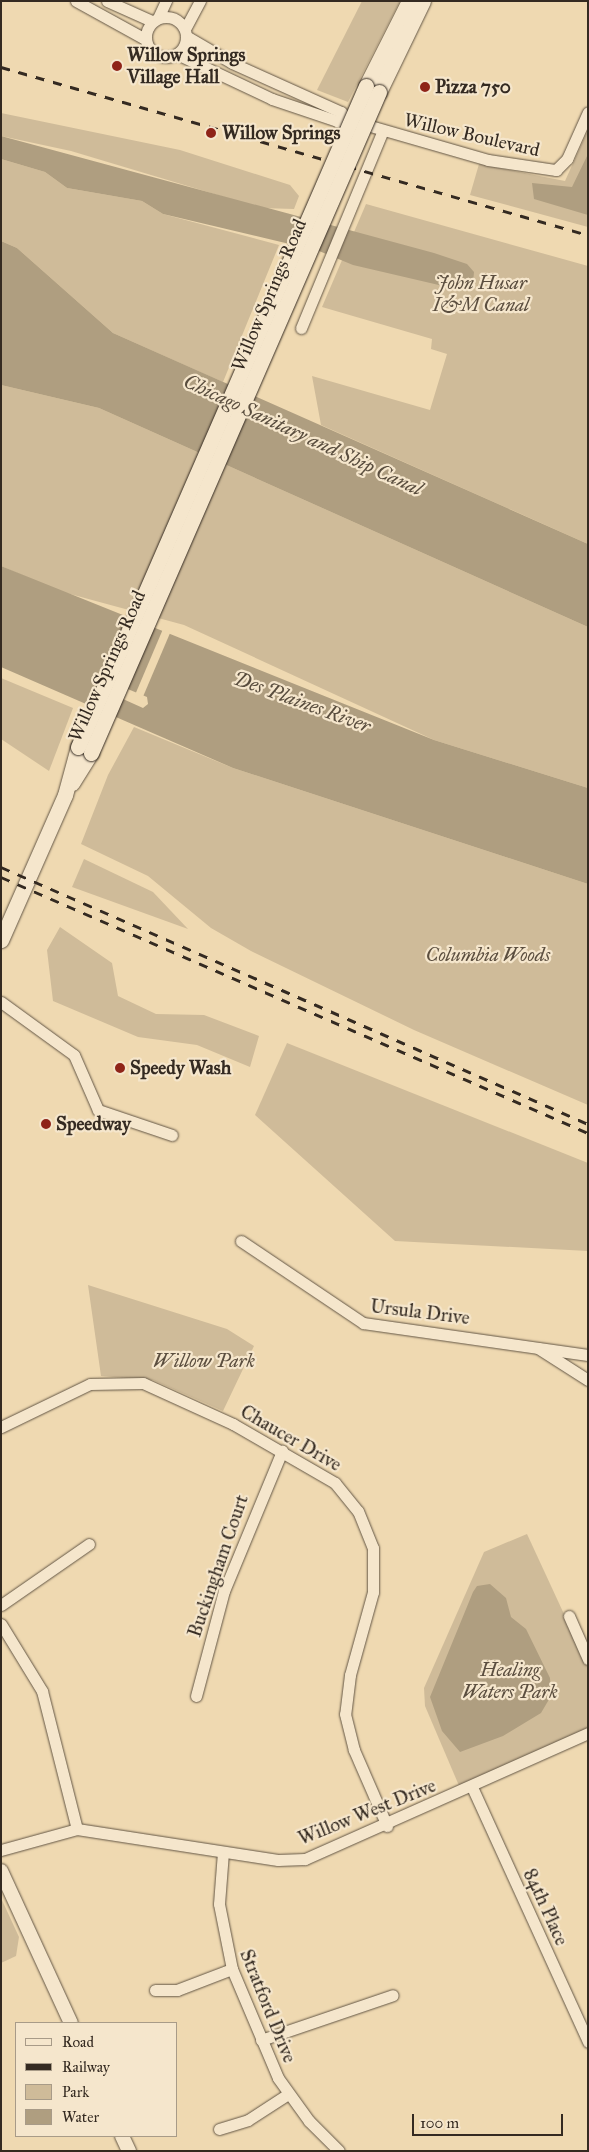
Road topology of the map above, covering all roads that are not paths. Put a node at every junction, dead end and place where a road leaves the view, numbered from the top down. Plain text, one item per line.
1 (76, 1) edge
2 (107, 1) edge
3 (166, 1) edge
4 (200, 1) edge
5 (409, 1) edge
6 (423, 1) edge
7 (155, 20) junction
8 (185, 33) junction
9 (145, 39) junction
10 (177, 54) junction
11 (372, 89) junction
12 (588, 112) edge
13 (346, 119) junction
14 (382, 132) junction
15 (301, 328) dead end
16 (1, 940) edge
17 (6, 1004) edge
18 (172, 1135) dead end
19 (241, 1241) dead end
20 (535, 1346) junction
21 (588, 1355) edge
22 (588, 1380) edge
23 (1, 1427) edge
24 (282, 1451) junction
25 (89, 1544) dead end
26 (1, 1605) edge
27 (569, 1616) dead end
28 (1, 1624) edge
29 (588, 1659) edge
30 (196, 1696) dead end
31 (588, 1733) edge
32 (472, 1787) junction
33 (387, 1826) junction
34 (78, 1829) junction
35 (1, 1850) edge
36 (223, 1852) junction
37 (1, 1871) edge
38 (232, 1969) junction
39 (155, 1990) dead end
40 (394, 1995) dead end
41 (71, 2022) edge
42 (261, 2040) junction
43 (588, 2042) edge
44 (288, 2094) junction
45 (219, 2130) dead end
46 (122, 2137) edge
47 (129, 2151) edge
48 (339, 2151) edge

1 - 9 street
2 - 7 street
3 - 7 street
4 - 8 street
5 - 11 main road, Willow Springs Road
6 - 11 main road, Willow Springs Road
7 - 8 street
7 - 9 street
8 - 10 street
8 - 13 street, Willow Boulevard
9 - 10 street
10 - 13 street, Willow Boulevard
11 - 16 main road, Willow Springs Road, bridge
12 - 14 street, Willow Boulevard
13 - 14 street, Willow Boulevard
14 - 15 street
17 - 18 street
19 - 20 street, Ursula Drive
20 - 21 street, Ursula Drive
20 - 22 street
23 - 24 street, Chaucer Drive
24 - 30 street, Buckingham Court
24 - 33 street, Chaucer Drive
25 - 26 street
27 - 29 street
28 - 34 street
31 - 32 street, Willow West Drive
32 - 33 street, Willow West Drive
32 - 43 street, 84th Place
33 - 36 street, Willow West Drive
34 - 35 street, Willow West Drive
34 - 36 street, Willow West Drive
36 - 38 street, Stratford Drive
37 - 41 street
38 - 39 street
38 - 42 street, Stratford Drive
40 - 42 street
42 - 44 street, Stratford Drive
44 - 45 street
44 - 48 street, Stratford Drive
46 - 47 street

